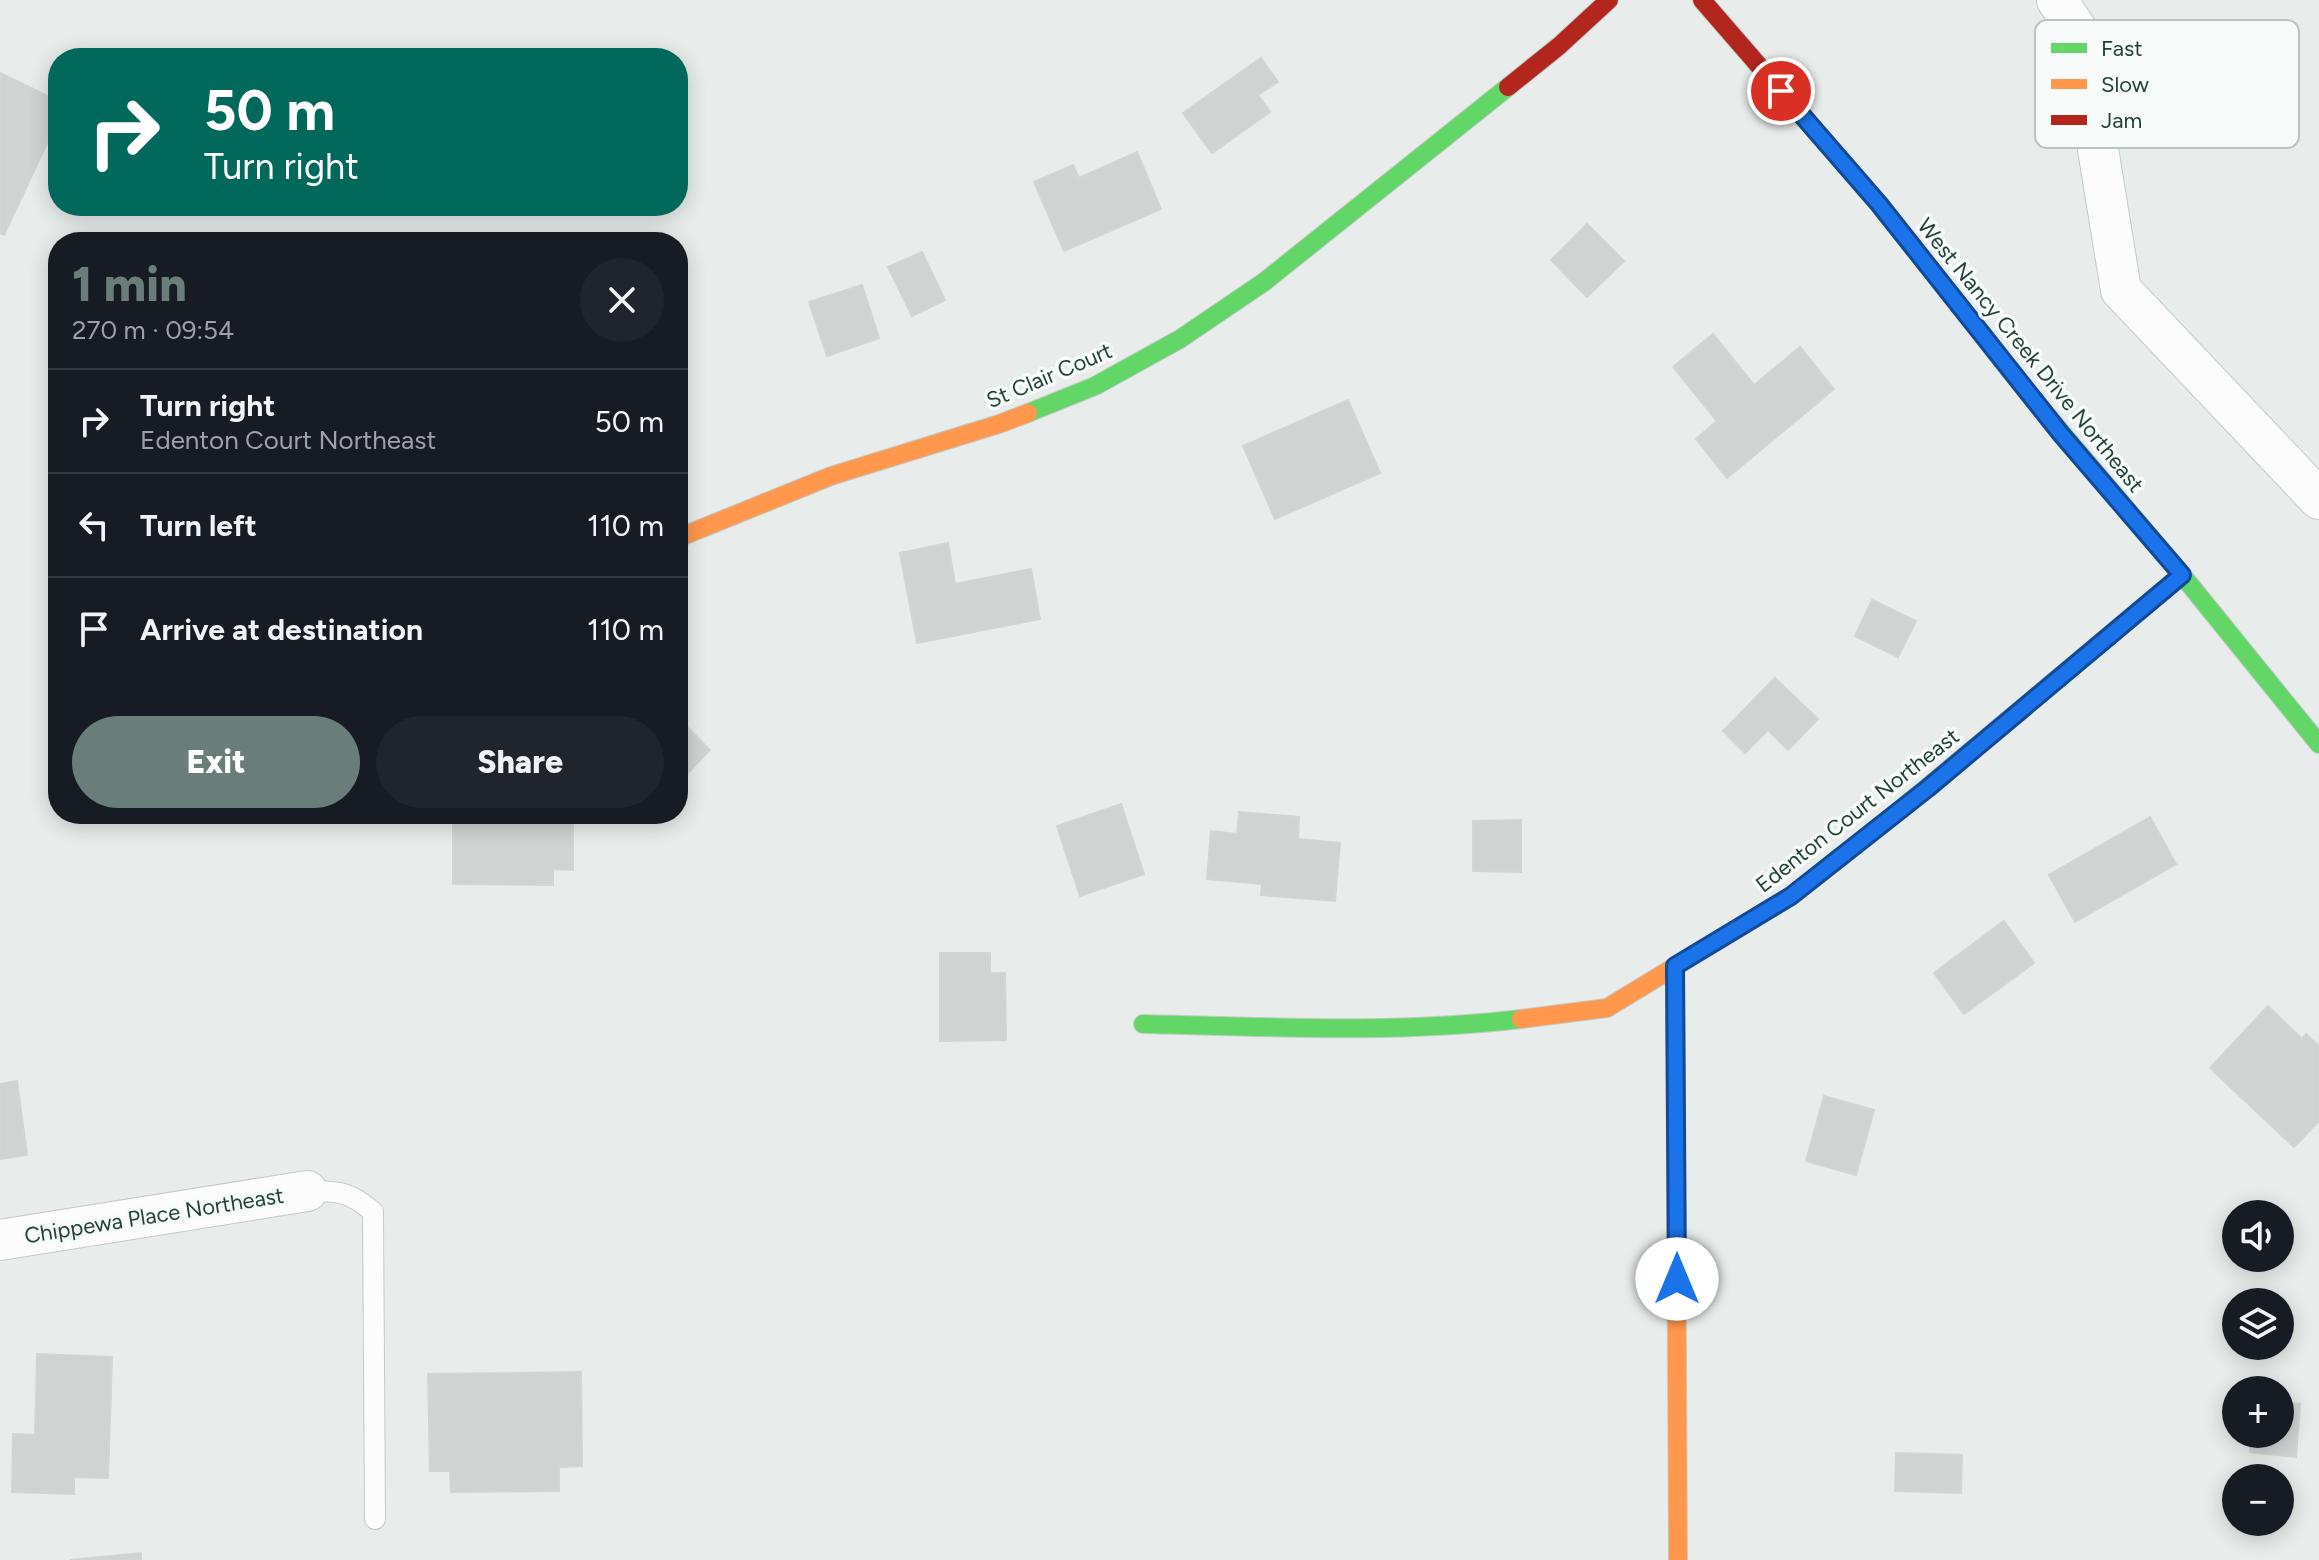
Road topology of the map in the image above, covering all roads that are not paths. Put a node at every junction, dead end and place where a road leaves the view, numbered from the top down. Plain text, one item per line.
1 (1609, 0) edge
2 (1702, 0) edge
3 (2057, 0) edge
4 (2070, 20) edge
5 (2098, 148) edge
6 (2319, 499) edge
7 (688, 534) edge
8 (2182, 575) junction
9 (2319, 744) edge
10 (1675, 966) junction
11 (1143, 1024) dead end
12 (307, 1191) joint
13 (0, 1240) edge
14 (375, 1519) dead end
15 (1678, 1560) edge

1 - 7 street, St Clair Court
2 - 8 street, West Nancy Creek Drive Northeast
3 - 4 street
5 - 6 street
8 - 9 street, West Nancy Creek Drive Northeast
8 - 10 street, Edenton Court Northeast
10 - 11 street, Edenton Court Northeast
10 - 15 street
12 - 13 street, Chippewa Place Northeast
12 - 14 lane

